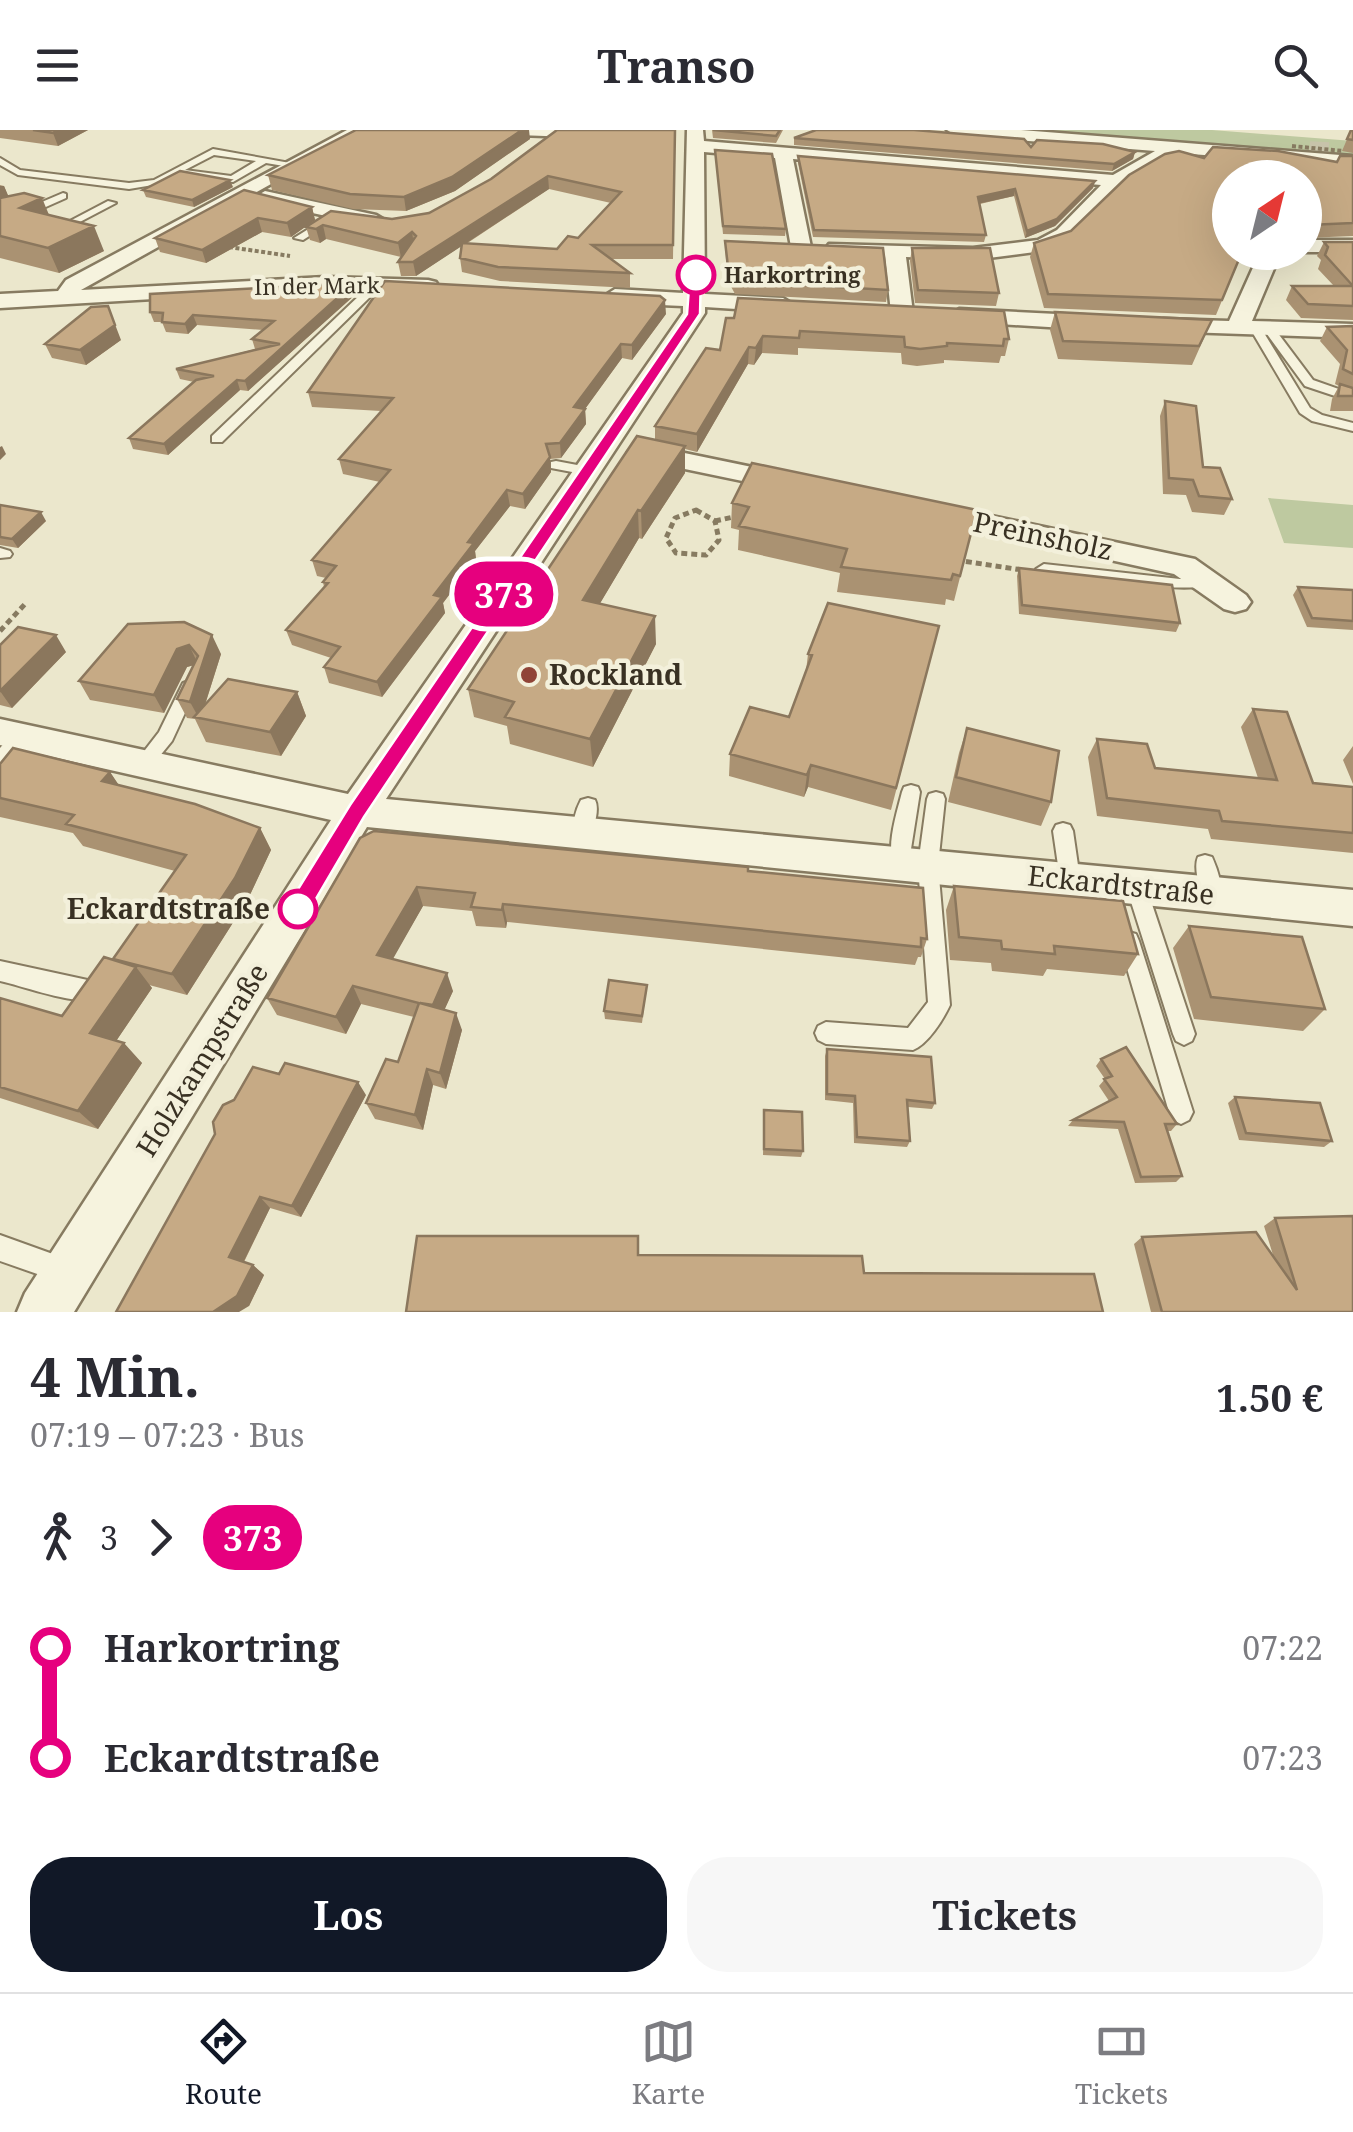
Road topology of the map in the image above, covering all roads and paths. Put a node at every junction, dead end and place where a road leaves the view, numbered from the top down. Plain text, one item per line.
1 (360, 130) edge
2 (518, 130) edge
3 (955, 130) edge
4 (553, 133) junction
5 (616, 133) edge
6 (690, 135) edge
7 (1292, 146) dead end
8 (1174, 147) junction
9 (534, 152) edge
10 (783, 153) junction
11 (1348, 156) edge
12 (1313, 158) joint
13 (264, 160) junction
14 (0, 161) edge
15 (296, 165) junction
16 (179, 172) junction
17 (1116, 181) junction
18 (244, 193) junction
19 (63, 196) dead end
20 (111, 203) dead end
21 (339, 214) junction
22 (0, 218) edge
23 (73, 222) edge
24 (393, 223) edge
25 (299, 238) dead end
26 (224, 246) edge
27 (1322, 246) edge
28 (1353, 246) edge
29 (895, 251) junction
30 (295, 257) dead end
31 (1267, 270) edge
32 (373, 284) junction
33 (454, 288) edge
34 (584, 294) edge
35 (64, 298) junction
36 (696, 300) junction
37 (0, 301) edge
38 (808, 307) edge
39 (1255, 329) junction
40 (1353, 332) edge
41 (1353, 398) edge
42 (1353, 427) edge
43 (217, 439) dead end
44 (583, 460) junction
45 (828, 490) edge
46 (902, 506) edge
47 (754, 519) edge
48 (715, 521) junction
49 (956, 560) edge
50 (1044, 568) joint
51 (1208, 583) junction
52 (1235, 602) dead end
53 (25, 604) dead end
54 (0, 631) edge
55 (196, 672) edge
56 (14, 749) edge
57 (144, 763) junction
58 (911, 792) dead end
59 (936, 799) dead end
60 (357, 811) junction
61 (1063, 831) dead end
62 (914, 864) junction
63 (1070, 879) junction
64 (1121, 897) junction
65 (1353, 908) edge
66 (0, 971) edge
67 (98, 991) edge
68 (826, 1033) dead end
69 (1184, 1034) dead end
70 (1181, 1112) dead end
71 (0, 1248) edge
72 (68, 1272) junction
73 (44, 1312) edge

1 - 15 street
2 - 4 street
3 - 8 street
4 - 5 street
4 - 9 street
6 - 10 street
6 - 36 street, Holzkampstraße
7 - 11 path, bridge
8 - 12 street
8 - 17 street
10 - 17 street
10 - 29 street
11 - 12 street
13 - 15 lane
13 - 16 lane
13 - 16 lane
14 - 16 lane
15 - 18 street
17 - 29 street
18 - 21 street
18 - 35 street
19 - 22 lane
20 - 23 lane
21 - 24 street
21 - 25 lane
26 - 30 path
27 - 28 street
29 - 39 street
31 - 39 street
32 - 33 street, In der Mark
32 - 35 street, In der Mark
32 - 43 lane
34 - 36 street
35 - 37 street, In der Mark
36 - 38 street
36 - 44 street, Holzkampstraße
39 - 40 street
39 - 41 lane
39 - 42 lane
44 - 45 street
44 - 60 street, Holzkampstraße
46 - 51 street, Preinsholz
47 - 48 path
48 - 48 path
49 - 50 path
50 - 51 lane
51 - 52 street, Preinsholz
53 - 54 path
55 - 57 lane
56 - 57 street, Eckardtstraße
57 - 60 street, Eckardtstraße
58 - 62 lane
59 - 62 lane
60 - 62 street, Eckardtstraße
60 - 72 street, Holzkampstraße
61 - 63 lane
62 - 63 street, Eckardtstraße
62 - 68 lane
63 - 64 street, Eckardtstraße
64 - 65 street, Eckardtstraße
64 - 69 lane
64 - 70 lane
66 - 67 lane
71 - 72 lane
72 - 73 street, Holzkampstraße

